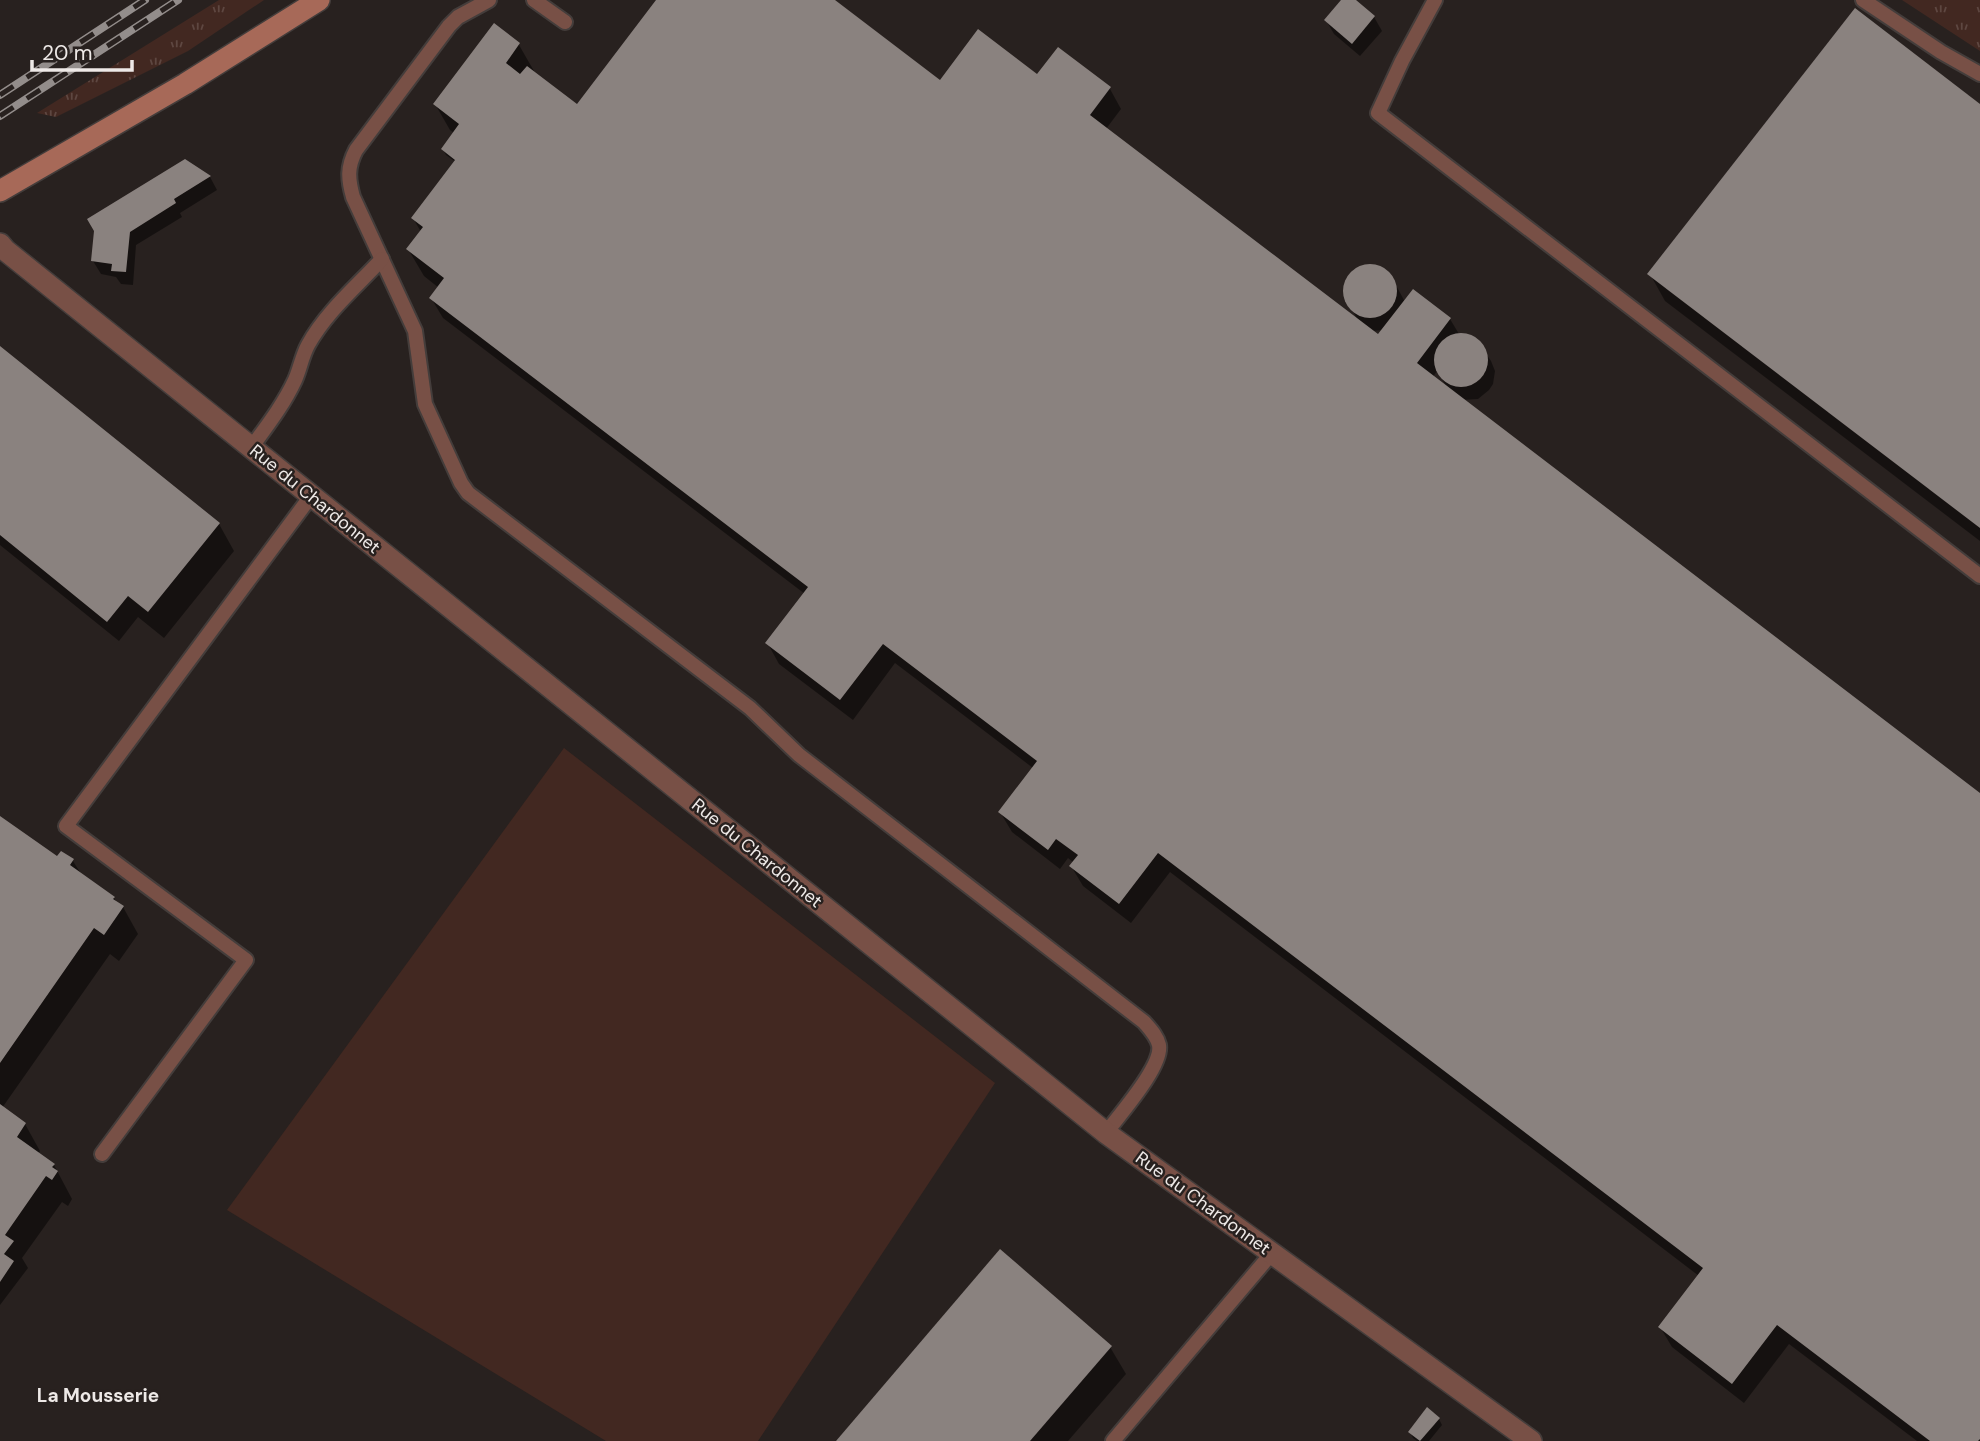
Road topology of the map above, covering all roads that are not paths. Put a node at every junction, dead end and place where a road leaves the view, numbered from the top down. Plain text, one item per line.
1 (319, 0) edge
2 (489, 0) edge
3 (534, 0) edge
4 (1435, 0) edge
5 (1863, 0) edge
6 (565, 22) dead end
7 (1980, 74) edge
8 (0, 191) edge
9 (0, 244) edge
10 (382, 259) junction
11 (251, 447) junction
12 (311, 496) junction
13 (1980, 576) edge
14 (1106, 1133) junction
15 (102, 1154) dead end
16 (1272, 1253) junction
17 (1113, 1441) edge
18 (1531, 1441) edge

1 - 8 street
2 - 10 lane
3 - 6 lane
4 - 13 lane
5 - 7 lane
9 - 11 street, Rue du Chardonnet
10 - 11 lane
10 - 14 lane
11 - 12 street, Rue du Chardonnet
12 - 14 street, Rue du Chardonnet
12 - 15 lane
14 - 16 street, Rue du Chardonnet
16 - 17 lane
16 - 18 street, Rue du Chardonnet

